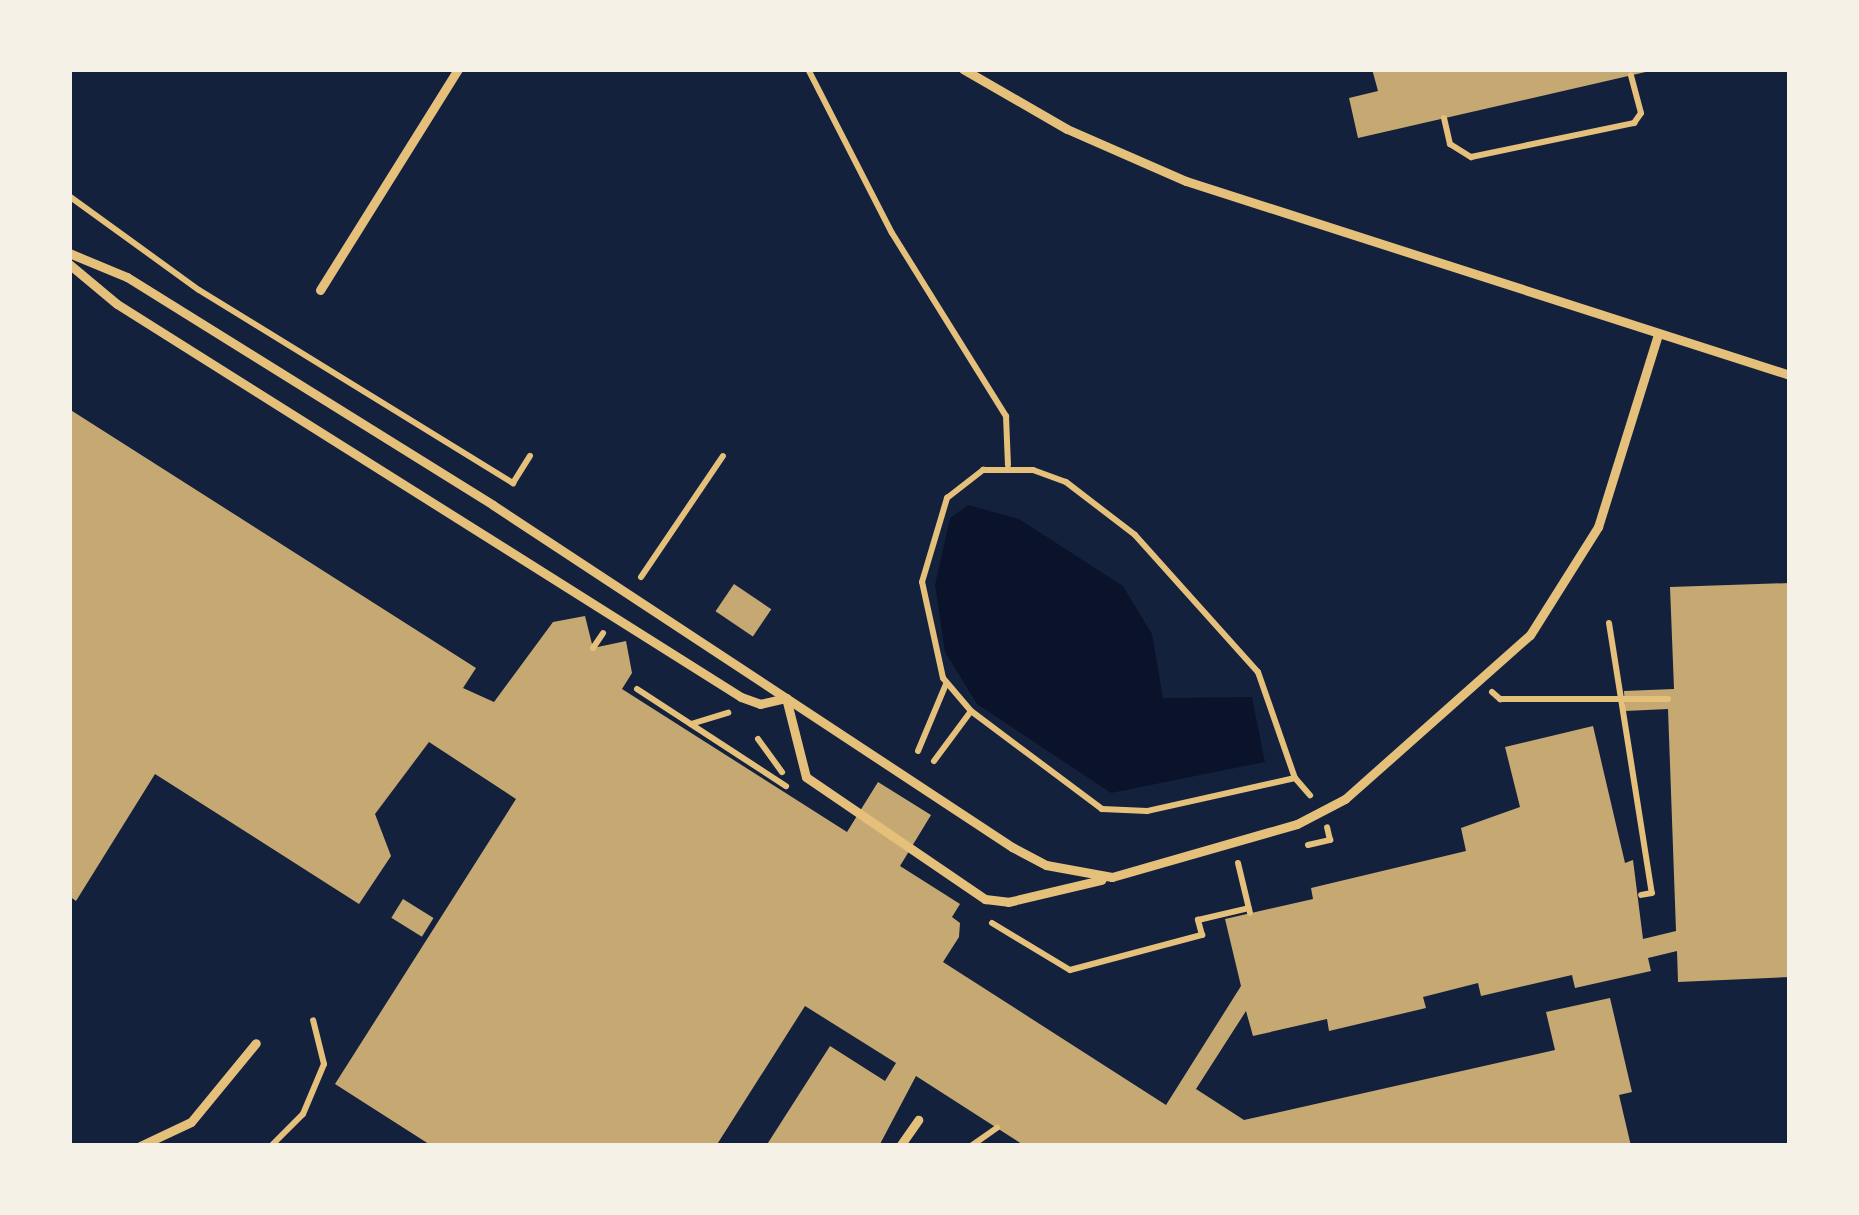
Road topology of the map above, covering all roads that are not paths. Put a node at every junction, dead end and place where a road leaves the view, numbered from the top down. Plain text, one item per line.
1 (458, 69) edge
2 (963, 69) edge
3 (69, 253) edge
4 (69, 264) edge
5 (320, 290) dead end
6 (1658, 334) junction
7 (1790, 375) edge
8 (786, 698) junction
9 (1112, 877) junction
10 (256, 1042) dead end
11 (917, 1120) dead end
12 (140, 1146) edge
13 (900, 1146) edge

1 - 5 lane
2 - 6 lane
3 - 8 lane
4 - 8 lane
6 - 7 lane
6 - 9 lane
8 - 9 lane
8 - 9 lane
10 - 12 lane
11 - 13 lane

